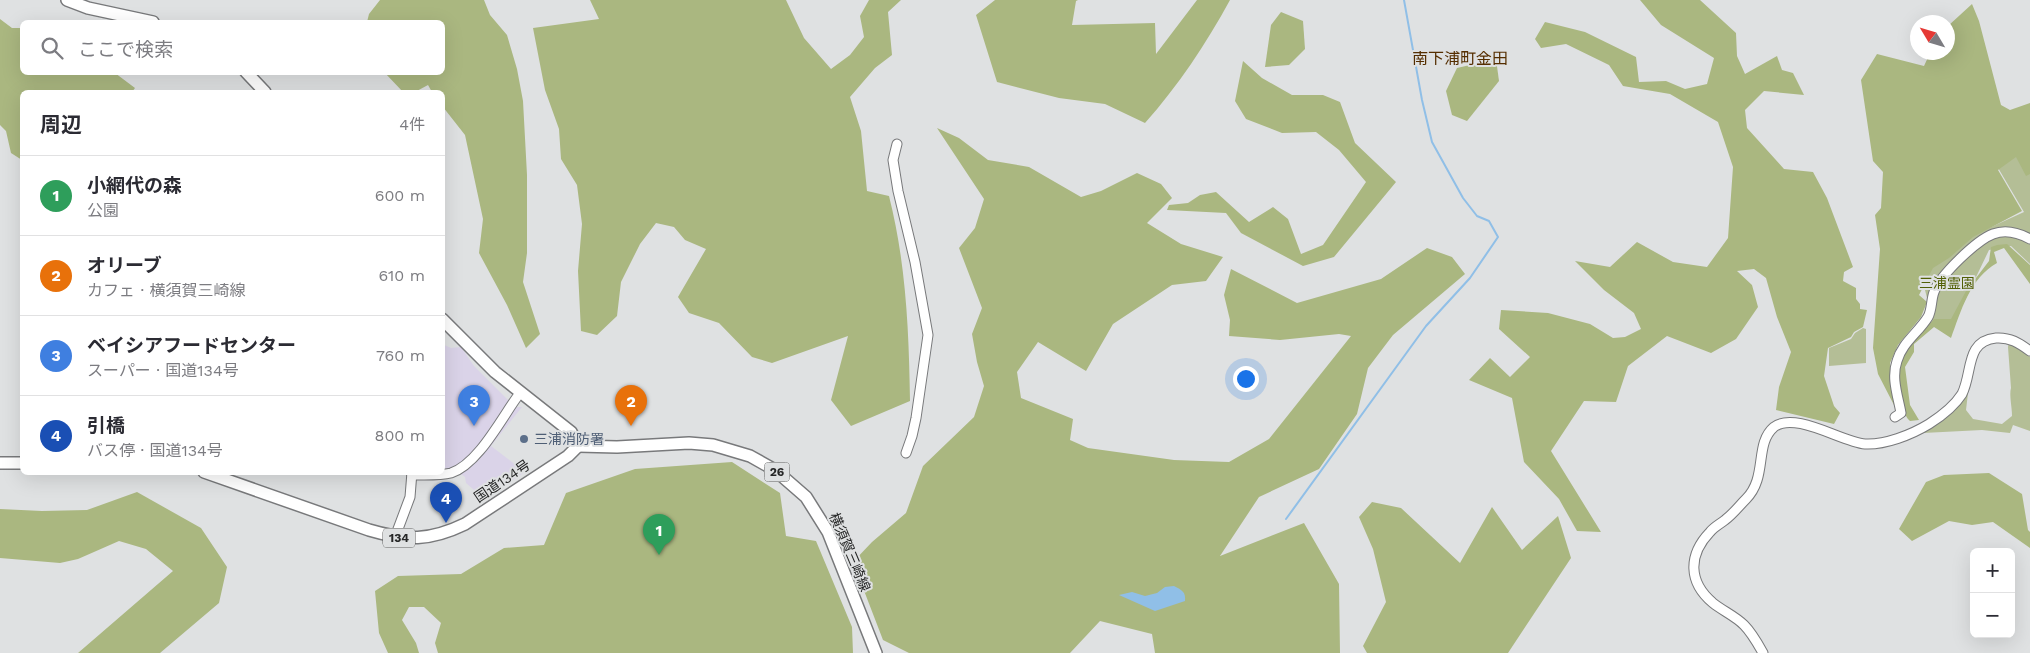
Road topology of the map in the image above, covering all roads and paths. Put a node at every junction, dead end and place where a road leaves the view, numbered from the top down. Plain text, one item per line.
1 (68, 0) edge
2 (145, 20) edge
3 (249, 75) edge
4 (263, 90) edge
5 (897, 144) dead end
6 (2030, 239) edge
7 (445, 322) edge
8 (2030, 351) edge
9 (520, 392) junction
10 (1894, 417) dead end
11 (578, 446) junction
12 (906, 453) dead end
13 (0, 463) edge
14 (20, 463) edge
15 (445, 473) edge
16 (213, 475) edge
17 (412, 475) edge
18 (395, 537) junction
19 (876, 653) edge
20 (1764, 653) edge

1 - 2 main road
3 - 4 main road
5 - 12 street
6 - 10 street
7 - 9 main road
8 - 20 street
9 - 11 main road
9 - 15 street
11 - 18 main road, 国道134号 / 134
11 - 19 main road, 横須賀三崎線 / 26
13 - 14 main road
16 - 18 main road, 国道134号 / 134
17 - 18 street

